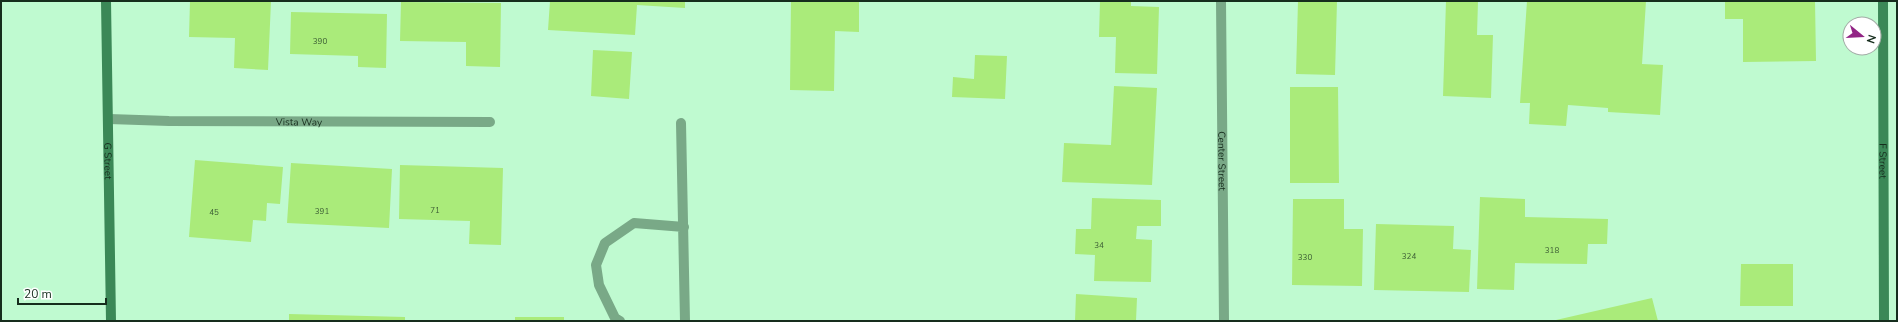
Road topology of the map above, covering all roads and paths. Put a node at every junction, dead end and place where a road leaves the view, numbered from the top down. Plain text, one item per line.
1 (106, 1) edge
2 (1221, 1) edge
3 (1883, 1) edge
4 (109, 119) junction
5 (490, 122) dead end
6 (681, 123) dead end
7 (684, 227) junction
8 (111, 321) edge
9 (620, 321) edge
10 (685, 321) edge
11 (1224, 321) edge
12 (1884, 321) edge

1 - 4 street, G Street
2 - 11 street, Center Street
3 - 12 street, F Street
4 - 5 street, Vista Way
4 - 8 street, G Street
6 - 7 street
7 - 9 street
7 - 10 street

